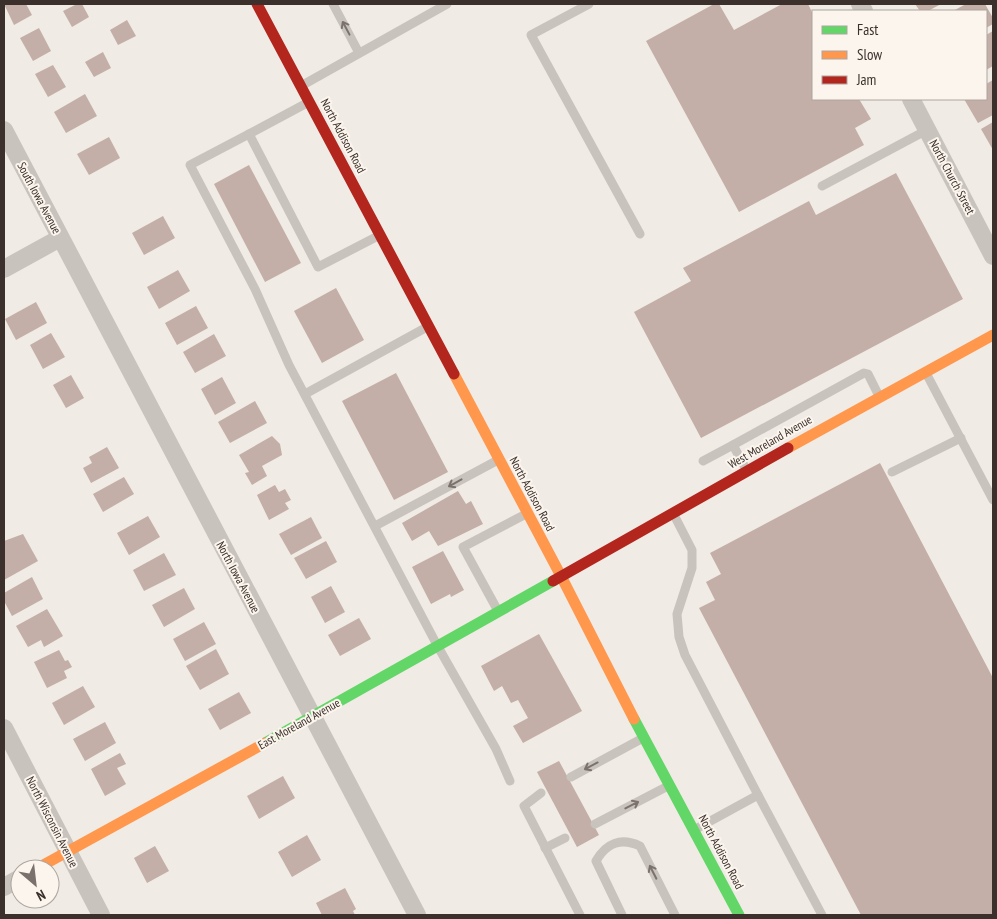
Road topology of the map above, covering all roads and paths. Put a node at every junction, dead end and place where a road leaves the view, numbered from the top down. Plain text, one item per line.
1 (257, 4) edge
2 (333, 4) edge
3 (447, 4) edge
4 (589, 4) edge
5 (360, 53) junction
6 (301, 86) junction
7 (912, 100) edge
8 (309, 102) junction
9 (4, 130) edge
10 (927, 130) junction
11 (249, 134) junction
12 (822, 186) dead end
13 (640, 234) dead end
14 (380, 235) junction
15 (60, 238) junction
16 (993, 256) edge
17 (4, 269) edge
18 (428, 327) junction
19 (993, 334) edge
20 (925, 370) junction
21 (305, 394) junction
22 (880, 396) junction
23 (961, 438) junction
24 (733, 445) junction
25 (498, 460) junction
26 (703, 461) dead end
27 (747, 471) junction
28 (892, 472) dead end
29 (993, 500) edge
30 (526, 513) junction
31 (672, 513) junction
32 (375, 526) junction
33 (561, 576) junction
34 (498, 611) junction
35 (437, 645) junction
36 (312, 717) junction
37 (4, 728) edge
38 (643, 738) junction
39 (571, 777) dead end
40 (510, 781) dead end
41 (670, 786) junction
42 (541, 793) dead end
43 (758, 795) junction
44 (595, 824) dead end
45 (694, 830) junction
46 (565, 838) dead end
47 (545, 848) junction
48 (67, 851) junction
49 (53, 859) edge
50 (101, 915) edge
51 (417, 915) edge
52 (580, 915) edge
53 (622, 915) edge
54 (675, 915) edge
55 (739, 915) edge
56 (822, 915) edge

1 - 6 street, North Addison Road
5 -> 2 lane
3 - 5 lane
4 - 13 lane
5 - 6 lane
6 - 8 street, North Addison Road
7 - 10 street, North Church Street
8 - 11 lane
8 - 14 street, North Addison Road
9 - 15 street, South Iowa Avenue
10 - 12 lane
10 - 16 street, North Church Street
11 - 14 lane
11 - 21 lane
14 - 18 street, North Addison Road
15 - 17 street
15 - 36 street, North Iowa Avenue
18 - 21 lane
18 - 25 street, North Addison Road
19 - 20 street, West Moreland Avenue
20 - 22 street, West Moreland Avenue
20 - 23 lane
21 - 32 lane
22 - 24 lane
22 - 27 street, West Moreland Avenue
23 - 28 lane
23 - 29 lane
24 - 26 lane
24 - 27 lane
25 - 30 street, North Addison Road
25 -> 32 lane
27 - 31 street, West Moreland Avenue
30 - 33 street, North Addison Road
30 - 34 lane
31 - 33 street, West Moreland Avenue
31 - 43 lane
32 - 35 lane
33 - 34 street, East Moreland Avenue
33 - 38 street, North Addison Road
34 - 35 street, East Moreland Avenue
35 - 36 street, East Moreland Avenue
35 - 40 lane
36 - 48 street, East Moreland Avenue
36 - 51 street, North Iowa Avenue
37 - 48 street, North Wisconsin Avenue
38 -> 39 lane
38 - 41 street, North Addison Road
44 -> 41 lane
41 - 45 street, North Addison Road
42 - 47 lane
43 - 45 lane
43 - 56 lane
45 - 55 street, North Addison Road
46 - 47 lane
47 - 52 lane
48 - 49 street, East Moreland Avenue
48 - 50 street, North Wisconsin Avenue
54 -> 53 lane

